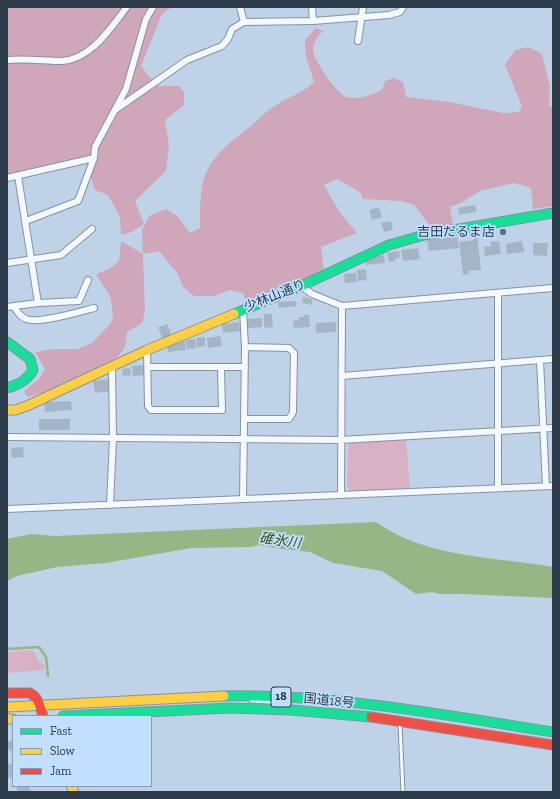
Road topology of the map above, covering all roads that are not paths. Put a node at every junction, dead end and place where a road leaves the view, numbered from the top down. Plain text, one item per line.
1 (127, 7) edge
2 (153, 7) edge
3 (240, 7) edge
4 (312, 7) edge
5 (363, 7) edge
6 (403, 7) edge
7 (362, 17) junction
8 (313, 21) junction
9 (244, 22) junction
10 (358, 41) dead end
11 (7, 60) edge
12 (115, 110) junction
13 (94, 158) junction
14 (18, 176) junction
15 (7, 178) edge
16 (553, 213) edge
17 (26, 221) junction
18 (92, 229) dead end
19 (32, 259) junction
20 (7, 263) edge
21 (88, 280) dead end
22 (301, 286) junction
23 (553, 288) edge
24 (498, 293) junction
25 (38, 303) junction
26 (14, 306) junction
27 (342, 306) junction
28 (7, 307) edge
29 (94, 308) dead end
30 (243, 309) junction
31 (7, 342) edge
32 (245, 347) junction
33 (147, 350) junction
34 (553, 359) edge
35 (540, 360) junction
36 (497, 363) junction
37 (112, 367) junction
38 (148, 367) junction
39 (245, 367) junction
40 (221, 368) junction
41 (342, 376) junction
42 (7, 388) edge
43 (7, 410) edge
44 (244, 419) junction
45 (553, 428) edge
46 (543, 429) junction
47 (497, 431) junction
48 (7, 437) edge
49 (113, 439) junction
50 (244, 440) junction
51 (340, 440) junction
52 (546, 486) junction
53 (553, 486) edge
54 (498, 488) junction
55 (341, 494) junction
56 (243, 499) junction
57 (110, 505) junction
58 (7, 510) edge
59 (7, 693) edge
60 (232, 696) junction
61 (108, 700) junction
62 (273, 702) dead end
63 (40, 705) junction
64 (169, 706) junction
65 (7, 707) edge
66 (403, 709) junction
67 (43, 715) edge
68 (74, 715) edge
69 (400, 721) junction
70 (553, 732) edge
71 (553, 745) edge
72 (403, 792) edge

1 - 11 street
2 - 12 street
3 - 9 street
4 - 8 street
5 - 7 street
6 - 7 street
7 - 8 street
7 - 10 street
8 - 9 street
9 - 12 street
12 - 13 street
13 - 14 street
13 - 17 street
14 - 15 street
14 - 17 street
16 - 22 main road, 少林山通り
17 - 19 street
18 - 19 street
19 - 20 street
19 - 25 street
21 - 25 street
22 - 27 street
22 - 30 main road, 少林山通り
23 - 24 street
24 - 27 street
24 - 36 street
25 - 26 street
26 - 28 street
26 - 29 street
27 - 41 street
30 - 32 street
30 - 33 main road, 少林山通り
31 - 42 main road
32 - 39 street
32 - 44 street
33 - 37 main road, 少林山通り
33 - 38 street
34 - 35 street
35 - 36 street
35 - 46 street
36 - 41 street
36 - 47 street
37 - 43 main road, 少林山通り
37 - 49 street
38 - 40 street
38 - 40 street
39 - 40 street
39 - 44 street
41 - 51 street
44 - 50 street
45 - 46 street
46 - 47 street
46 - 52 street
47 - 51 street
47 - 54 street
48 - 49 street
49 - 50 street
49 - 57 street
50 - 51 street
50 - 56 street
51 - 55 street
52 - 53 street
52 - 54 street
54 - 55 street
55 - 56 street
56 - 57 street
57 - 58 street
59 - 63 main road
60 - 61 main road, 国道18号 / 18
60 - 62 lane
60 - 66 main road, 国道18号 / 18
61 - 63 main road, 国道18号 / 18
61 - 64 lane
63 - 65 main road, 国道18号 / 18
63 - 67 main road
64 - 68 main road, 国道18号 / 18
64 - 69 main road, 国道18号 / 18
66 - 69 lane
66 - 70 main road, 国道18号 / 18
69 - 71 main road, 国道18号 / 18
69 - 72 lane

